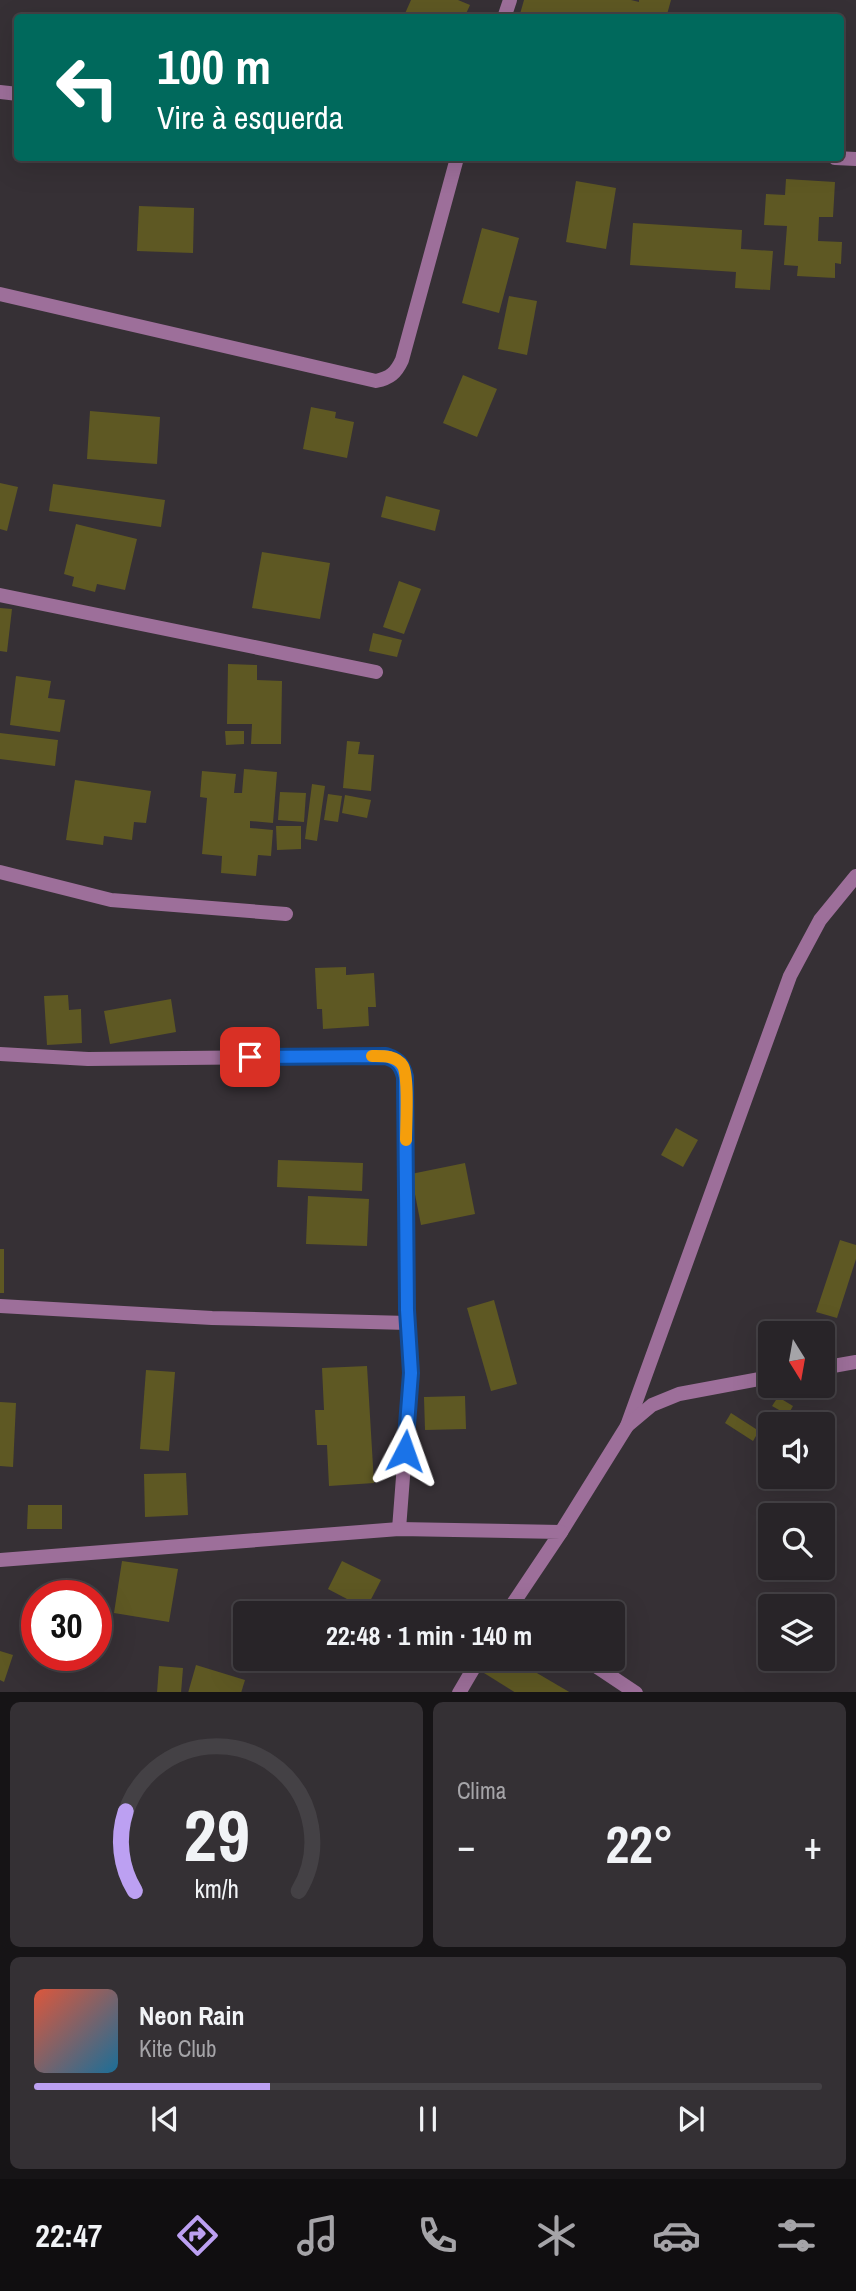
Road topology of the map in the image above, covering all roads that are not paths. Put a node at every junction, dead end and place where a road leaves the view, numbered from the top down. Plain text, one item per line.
1 (456, 161) edge
2 (0, 294) edge
3 (0, 595) edge
4 (376, 672) dead end
5 (0, 872) edge
6 (856, 876) edge
7 (286, 914) dead end
8 (0, 1054) edge
9 (0, 1306) edge
10 (408, 1323) junction
11 (856, 1362) edge
12 (835, 1366) edge
13 (758, 1379) edge
14 (627, 1426) junction
15 (399, 1529) junction
16 (561, 1532) junction
17 (0, 1560) edge
18 (515, 1601) edge
19 (472, 1671) edge
20 (604, 1671) edge
21 (459, 1692) edge
22 (636, 1692) edge

1 - 2 street
3 - 4 street
5 - 7 street
6 - 14 street
8 - 10 street
9 - 10 street
10 - 15 street
11 - 12 street
13 - 14 street
14 - 16 street
15 - 16 street
15 - 17 street
16 - 18 street
19 - 21 street
20 - 22 street

